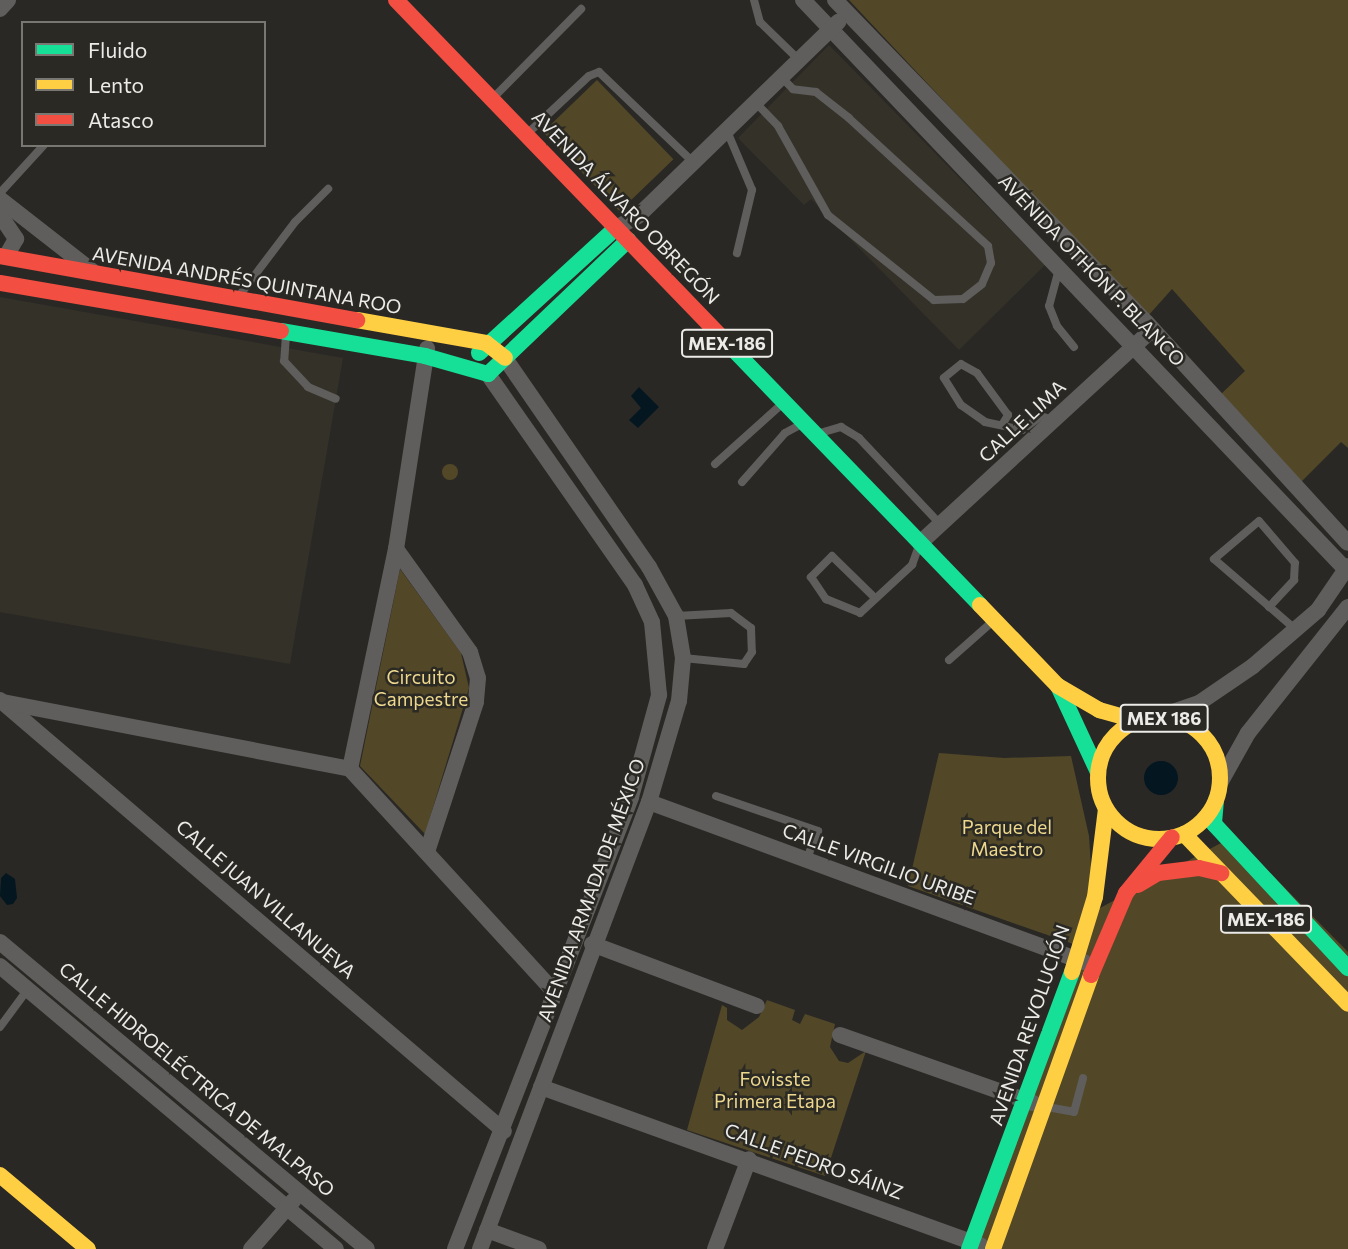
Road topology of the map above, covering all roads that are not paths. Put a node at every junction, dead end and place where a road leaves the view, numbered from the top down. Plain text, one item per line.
1 (8, 0) edge
2 (396, 0) edge
3 (754, 0) edge
4 (803, 0) edge
5 (835, 0) edge
6 (0, 9) edge
7 (581, 9) dead end
8 (847, 13) junction
9 (831, 29) junction
10 (800, 60) junction
11 (782, 78) junction
12 (492, 100) junction
13 (756, 103) junction
14 (727, 131) junction
15 (526, 135) junction
16 (42, 147) edge
17 (694, 163) junction
18 (328, 189) dead end
19 (0, 193) edge
20 (0, 199) edge
21 (8, 216) edge
22 (638, 216) junction
23 (616, 228) junction
24 (628, 240) junction
25 (737, 253) dead end
26 (3, 256) edge
27 (1060, 267) junction
28 (96, 275) junction
29 (0, 283) edge
30 (235, 301) junction
31 (1153, 329) junction
32 (286, 332) junction
33 (430, 334) junction
34 (486, 343) junction
35 (1136, 345) junction
36 (1074, 347) dead end
37 (425, 356) junction
38 (505, 358) junction
39 (469, 365) junction
40 (488, 374) junction
41 (336, 399) dead end
42 (784, 402) junction
43 (1053, 421) junction
44 (1002, 425) junction
45 (809, 429) junction
46 (715, 464) dead end
47 (742, 482) dead end
48 (940, 524) junction
49 (920, 543) junction
50 (1348, 543) edge
51 (396, 549) junction
52 (1347, 570) edge
53 (875, 598) junction
54 (1269, 607) junction
55 (1348, 607) edge
56 (676, 616) junction
57 (994, 620) junction
58 (1295, 629) junction
59 (683, 658) junction
60 (949, 660) dead end
61 (1058, 686) junction
62 (1, 701) edge
63 (1158, 717) junction
64 (1138, 721) junction
65 (350, 769) junction
66 (1098, 772) junction
67 (1220, 783) junction
68 (716, 796) dead end
69 (1216, 800) junction
70 (649, 802) junction
71 (1106, 808) junction
72 (1178, 836) junction
73 (428, 849) junction
74 (806, 860) junction
75 (1221, 873) junction
76 (1126, 893) junction
77 (0, 942) edge
78 (592, 944) junction
79 (1076, 960) junction
80 (1345, 960) edge
81 (0, 966) edge
82 (1094, 966) junction
83 (39, 974) junction
84 (28, 989) junction
85 (554, 992) junction
86 (1348, 1004) edge
87 (757, 1006) dead end
88 (0, 1027) edge
89 (840, 1035) dead end
90 (1083, 1078) dead end
91 (541, 1087) junction
92 (1025, 1100) junction
93 (1042, 1106) junction
94 (504, 1131) junction
95 (749, 1159) junction
96 (0, 1175) edge
97 (300, 1192) junction
98 (287, 1207) junction
99 (487, 1230) junction
100 (970, 1246) edge
101 (84, 1248) edge
102 (251, 1249) edge
103 (335, 1249) edge
104 (367, 1249) edge
105 (455, 1249) edge
106 (480, 1249) edge
107 (538, 1249) edge
108 (715, 1249) edge
109 (992, 1249) edge

1 - 6 street
2 - 12 main road, AVENIDA ÁLVARO OBREGÓN / MEX-186
3 - 10 lane
4 - 9 street, AVENIDA OTHÓN P. BLANCO
5 - 8 street, AVENIDA OTHÓN P. BLANCO
7 - 12 lane
8 - 9 street
8 - 31 street, AVENIDA OTHÓN P. BLANCO
9 - 10 street
9 - 27 street, AVENIDA OTHÓN P. BLANCO
10 - 11 street
11 - 13 street
11 - 13 lane
12 - 15 main road, AVENIDA ÁLVARO OBREGÓN / MEX-186
13 - 14 street
14 - 17 street
14 - 25 lane
15 - 17 lane
15 - 23 main road, AVENIDA ÁLVARO OBREGÓN / MEX-186
16 - 19 lane
17 - 22 street
18 - 30 lane
20 - 21 street
21 - 26 street
21 - 28 street
22 - 23 street
22 - 24 street
23 - 24 main road, AVENIDA ÁLVARO OBREGÓN / MEX-186
23 - 34 main road
24 - 38 main road
24 - 42 main road, AVENIDA ÁLVARO OBREGÓN / MEX-186
26 - 28 main road, AVENIDA ANDRÉS QUINTANA ROO
27 - 35 street, AVENIDA OTHÓN P. BLANCO
27 - 36 lane
28 - 30 main road, AVENIDA ANDRÉS QUINTANA ROO
29 - 32 main road
30 - 33 main road, AVENIDA ANDRÉS QUINTANA ROO
31 - 35 street, CALLE LIMA
31 - 50 street, AVENIDA OTHÓN P. BLANCO
32 - 37 main road
32 - 41 lane
33 - 34 main road, AVENIDA ANDRÉS QUINTANA ROO
33 - 37 street
34 - 38 main road, AVENIDA ARMADA DE MÉXICO
34 - 39 main road
35 - 43 street, CALLE LIMA
35 - 52 street, AVENIDA OTHÓN P. BLANCO
37 - 39 main road
37 - 51 street
38 - 40 main road
38 - 56 street, AVENIDA ARMADA DE MÉXICO
39 - 40 main road
40 - 85 street, AVENIDA ARMADA DE MÉXICO
42 - 45 main road, AVENIDA ÁLVARO OBREGÓN / MEX-186
42 - 46 lane
43 - 44 lane
43 - 48 street, CALLE LIMA
44 - 44 lane
45 - 47 lane
45 - 48 lane
45 - 49 main road, AVENIDA ÁLVARO OBREGÓN / MEX-186
48 - 49 street, CALLE LIMA
49 - 53 lane
49 - 57 main road, AVENIDA ÁLVARO OBREGÓN / MEX-186
51 - 65 street
51 - 73 street
52 - 58 street
53 - 53 lane
54 - 54 lane
54 - 58 lane
55 - 67 street
56 - 59 street, AVENIDA ARMADA DE MÉXICO
56 - 59 lane
57 - 60 lane
57 - 61 main road, AVENIDA ÁLVARO OBREGÓN / MEX-186
58 - 63 street
59 - 70 street, AVENIDA ARMADA DE MÉXICO
61 - 64 main road, AVENIDA ÁLVARO OBREGÓN / MEX-186
61 - 66 main road, AVENIDA ÁLVARO OBREGÓN / MEX-186
62 - 65 street
62 - 94 street, CALLE JUAN VILLANUEVA
63 - 64 main road, AVENIDA ÁLVARO OBREGÓN / MEX 186
63 - 67 main road, MEX 186
64 - 66 main road, AVENIDA ÁLVARO OBREGÓN / MEX 186
65 - 73 street
66 - 71 main road, AVENIDA ÁLVARO OBREGÓN
67 - 69 main road, MEX 186
68 - 74 lane
69 - 72 main road, MEX 186
69 - 80 main road, MEX-186
70 - 74 street, CALLE VIRGILIO URIBE
70 - 78 street, AVENIDA ARMADA DE MÉXICO
71 - 72 main road
71 - 79 main road, AVENIDA REVOLUCIÓN
72 - 75 main road, MEX-186
72 - 76 main road, AVENIDA REVOLUCIÓN
73 - 85 street
74 - 79 street, CALLE VIRGILIO URIBE
75 - 76 main road
75 - 86 main road, MEX-186
76 - 82 main road, AVENIDA REVOLUCIÓN
77 - 83 street, CALLE HIDROELÉCTRICA DE MALPASO
78 - 87 street
78 - 91 street, AVENIDA ARMADA DE MÉXICO
79 - 82 street, CALLE VIRGILIO URIBE
79 - 92 main road, AVENIDA REVOLUCIÓN
81 - 84 street, CALLE HIDROELÉCTRICA DE MALPASO
82 - 93 main road, AVENIDA REVOLUCIÓN
83 - 84 street
83 - 97 street, CALLE HIDROELÉCTRICA DE MALPASO
84 - 88 lane
84 - 98 street, CALLE HIDROELÉCTRICA DE MALPASO
85 - 94 street, AVENIDA ARMADA DE MÉXICO
89 - 92 street
90 - 93 lane
91 - 95 street, CALLE PEDRO SÁINZ
91 - 99 street, AVENIDA ARMADA DE MÉXICO
92 - 93 street
92 - 100 main road, AVENIDA REVOLUCIÓN
93 - 109 main road, AVENIDA REVOLUCIÓN
94 - 105 street, AVENIDA ARMADA DE MÉXICO
95 - 100 street, CALLE PEDRO SÁINZ
95 - 108 street
96 - 101 main road
97 - 98 street
97 - 104 street, CALLE HIDROELÉCTRICA DE MALPASO
98 - 102 street
98 - 103 street, CALLE HIDROELÉCTRICA DE MALPASO
99 - 106 street, AVENIDA ARMADA DE MÉXICO
99 - 107 street
100 - 109 street, CALLE PEDRO SÁINZ

